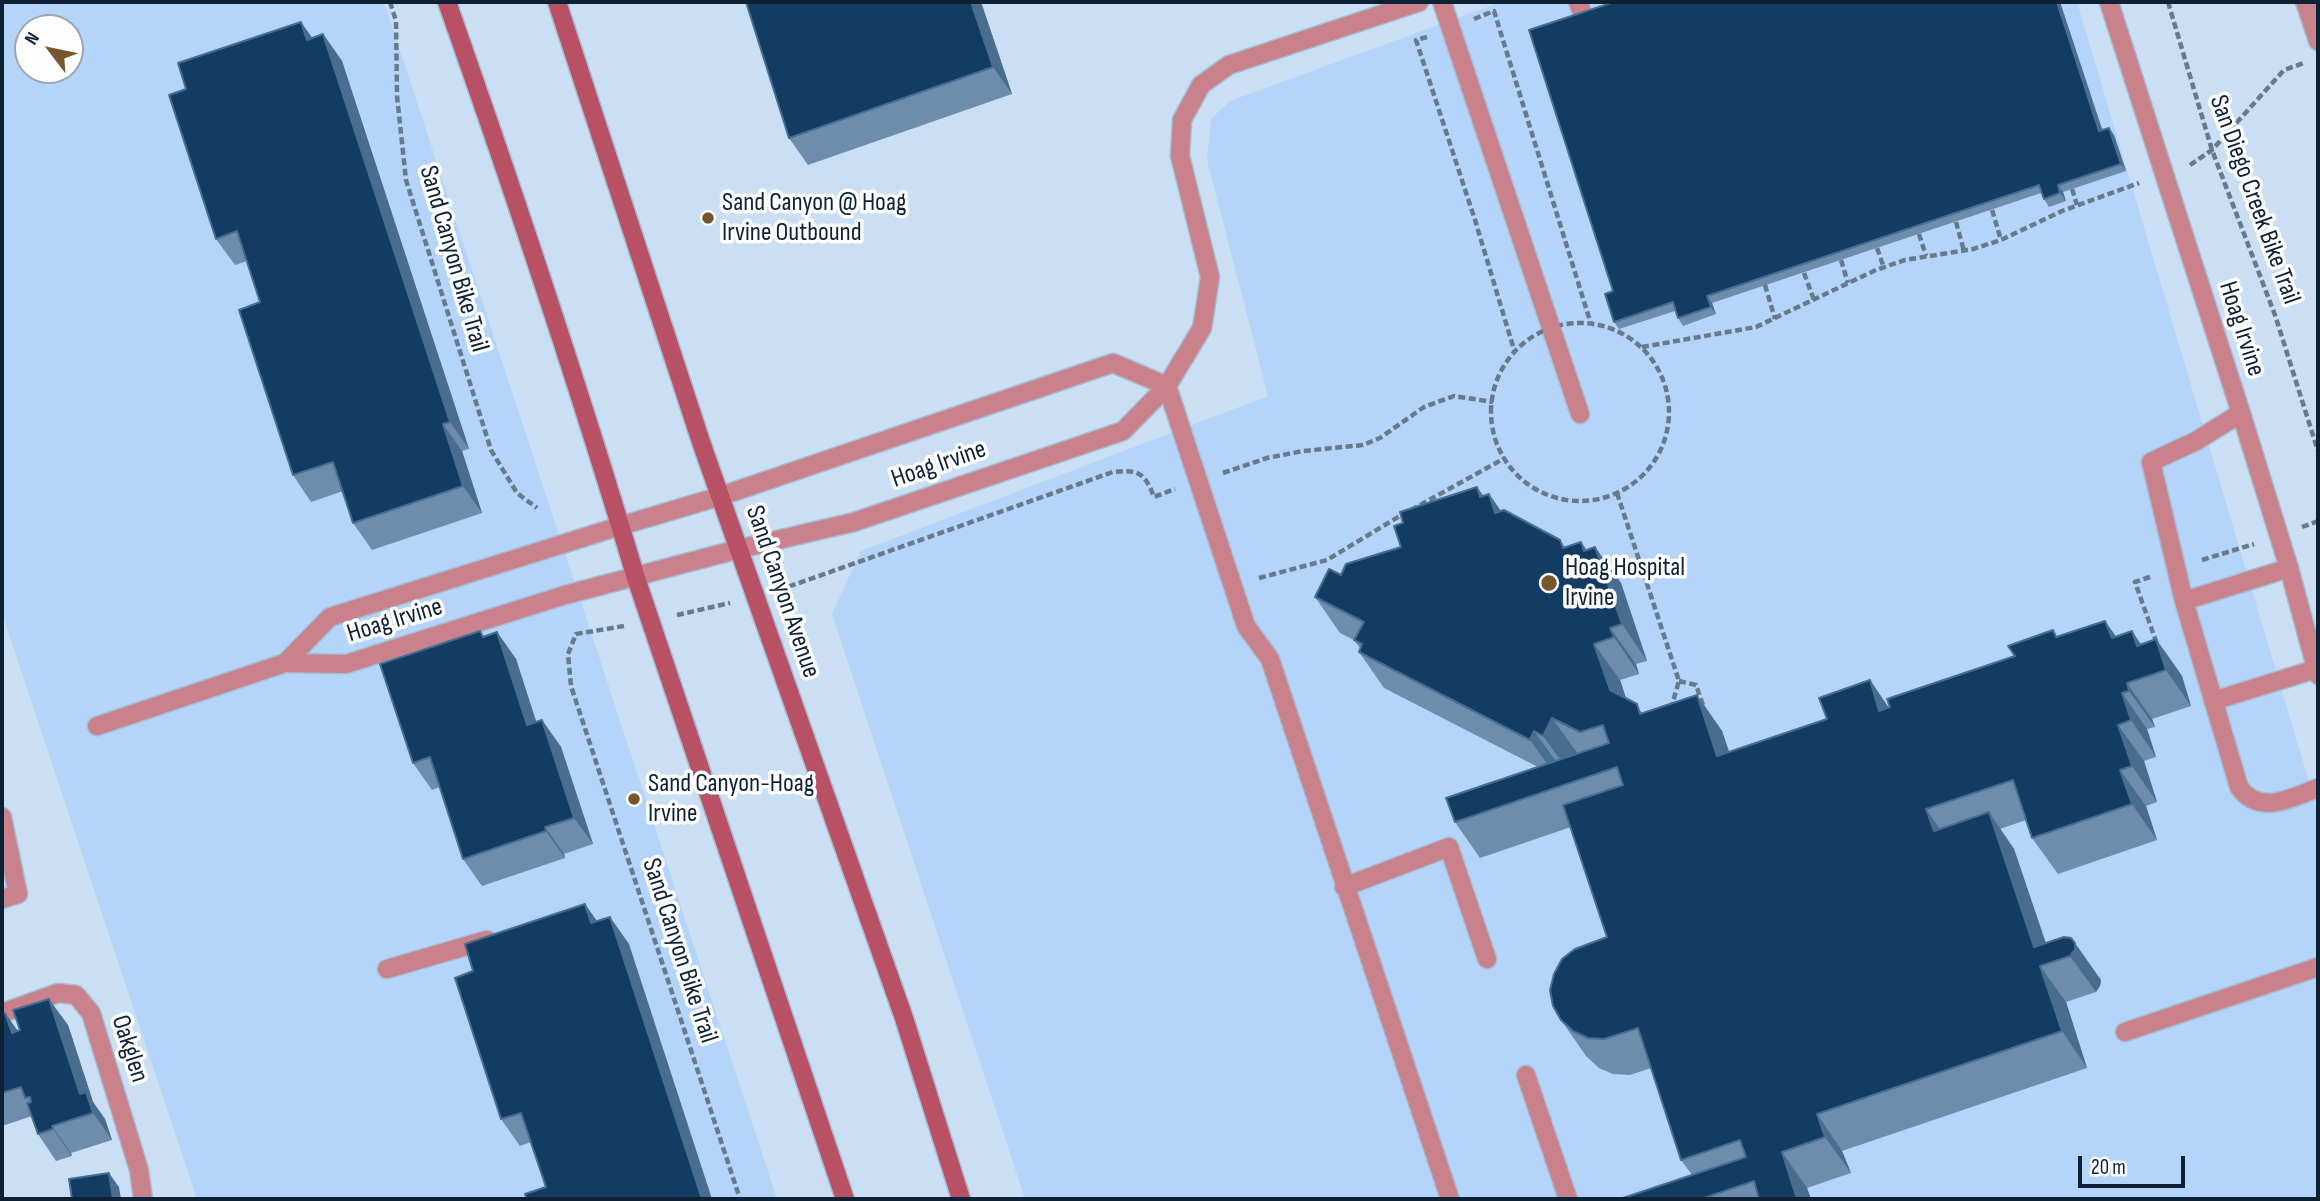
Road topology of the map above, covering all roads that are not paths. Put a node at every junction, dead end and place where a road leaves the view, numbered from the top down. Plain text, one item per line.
1 (447, 2) edge
2 (557, 2) edge
3 (1419, 2) edge
4 (1442, 2) edge
5 (1578, 2) edge
6 (2109, 2) edge
7 (2305, 2) edge
8 (1585, 20) edge
9 (2318, 41) edge
10 (1167, 386) junction
11 (2241, 413) junction
12 (1580, 414) dead end
13 (721, 496) junction
14 (620, 526) junction
15 (739, 549) junction
16 (2289, 568) junction
17 (636, 578) junction
18 (2184, 601) junction
19 (285, 663) junction
20 (2317, 672) edge
21 (2213, 701) junction
22 (97, 726) dead end
23 (2318, 789) edge
24 (2, 817) edge
25 (1344, 887) junction
26 (2, 899) edge
27 (505, 934) edge
28 (1487, 959) dead end
29 (2318, 967) edge
30 (387, 969) dead end
31 (2, 1013) edge
32 (2125, 1032) dead end
33 (1526, 1075) dead end
34 (144, 1199) edge
35 (845, 1199) edge
36 (961, 1199) edge
37 (1450, 1199) edge
38 (1568, 1199) edge

1 - 14 main road
2 - 13 main road, Sand Canyon Avenue
3 - 10 street, Hoag Irvine
4 - 12 street
5 - 8 street
6 - 11 street, Hoag Irvine
7 - 9 street
10 - 13 street, Hoag Irvine
10 - 15 street, Hoag Irvine
10 - 25 street
11 - 16 street, Hoag Irvine
11 - 18 street
13 - 14 street, Hoag Irvine
13 - 15 main road, Sand Canyon Avenue
14 - 17 main road
14 - 19 street, Hoag Irvine
15 - 17 street, Hoag Irvine
15 - 36 main road, Sand Canyon Avenue
16 - 18 street
16 - 20 street, Hoag Irvine
17 - 19 street, Hoag Irvine
17 - 35 main road
18 - 21 street
19 - 22 street
20 - 21 street
21 - 23 street
24 - 26 street
25 - 28 street
25 - 37 street
27 - 30 street
29 - 32 street
31 - 34 street, Oakglen
33 - 38 street

